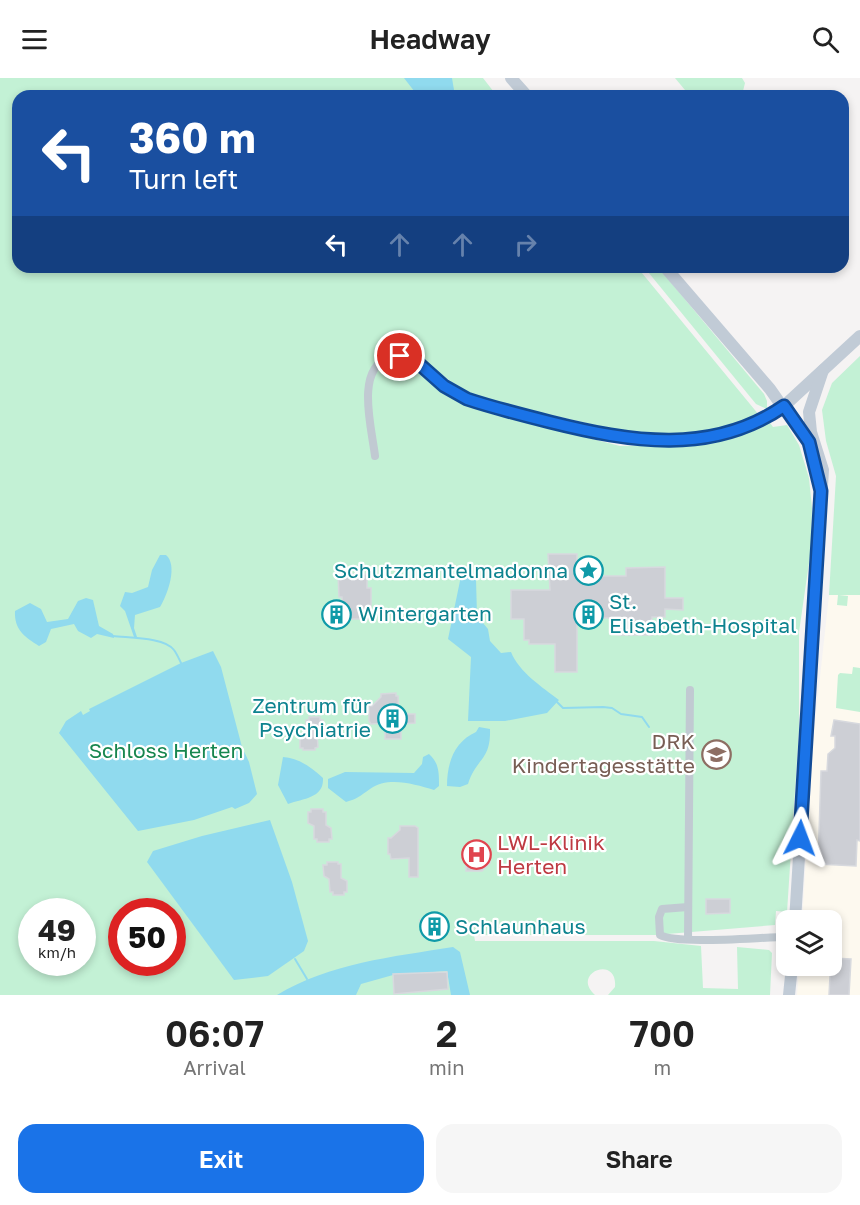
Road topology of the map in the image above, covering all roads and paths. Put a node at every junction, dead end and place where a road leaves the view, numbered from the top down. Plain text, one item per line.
1 (511, 78) edge
2 (522, 90) edge
3 (670, 273) edge
4 (860, 336) edge
5 (823, 370) junction
6 (784, 406) junction
7 (375, 456) dead end
8 (821, 491) junction
9 (690, 690) dead end
10 (688, 907) junction
11 (796, 910) edge
12 (776, 937) edge
13 (688, 939) junction
14 (791, 976) edge
15 (789, 995) edge

1 - 2 main road
3 - 6 main road
4 - 5 main road
5 - 6 main road
5 - 8 main road
6 - 7 street
6 - 8 main road
8 - 11 main road
9 - 10 street
10 - 13 street
10 - 13 street
12 - 13 street
14 - 15 main road

